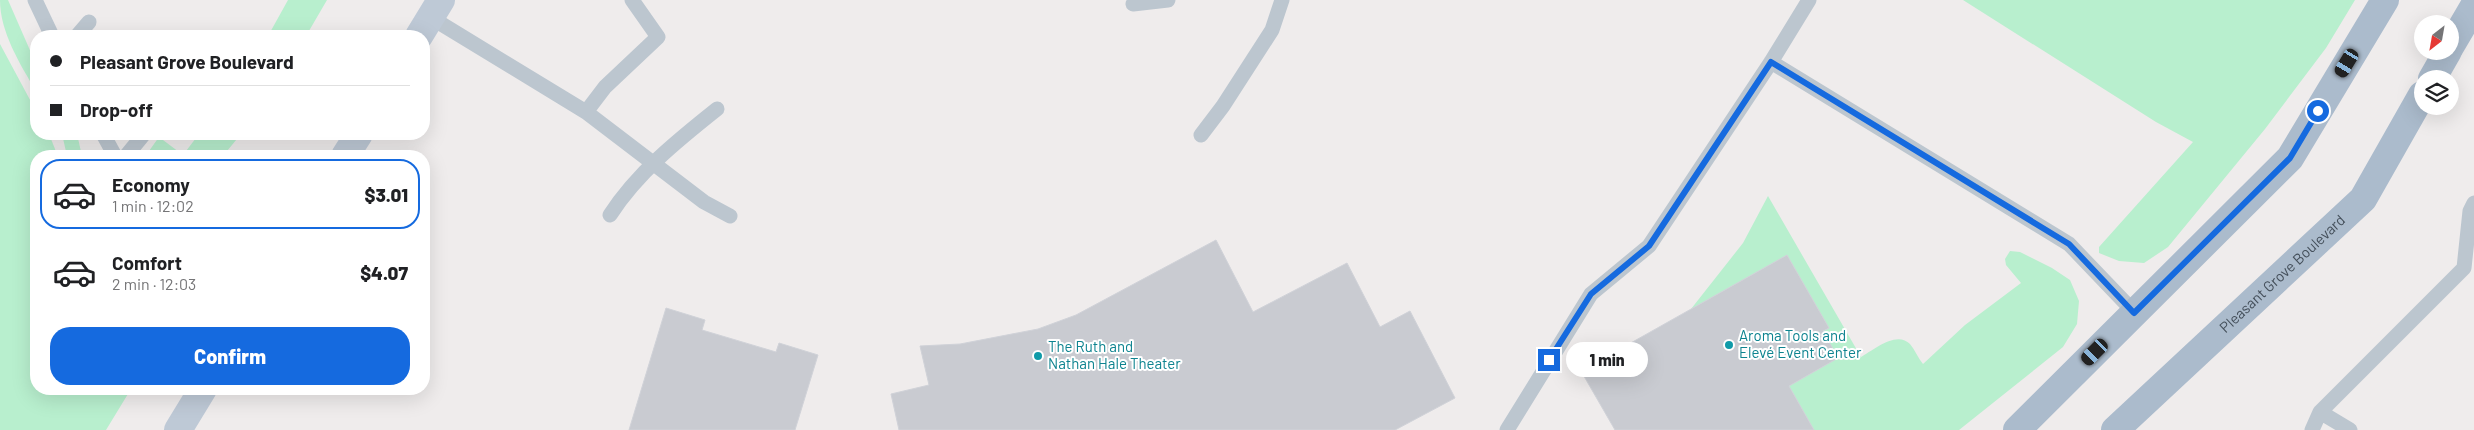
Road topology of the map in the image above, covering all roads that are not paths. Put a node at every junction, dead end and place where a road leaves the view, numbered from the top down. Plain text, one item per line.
1 (35, 0) edge
2 (632, 0) edge
3 (1168, 0) edge
4 (1282, 0) edge
5 (1809, 0) edge
6 (2385, 0) edge
7 (1133, 4) dead end
8 (2474, 6) edge
9 (430, 18) edge
10 (89, 22) dead end
11 (49, 30) edge
12 (82, 30) edge
13 (2459, 32) edge
14 (1771, 62) junction
15 (717, 108) dead end
16 (2414, 109) edge
17 (586, 112) junction
18 (1201, 135) dead end
19 (139, 140) edge
20 (131, 150) edge
21 (652, 165) junction
22 (2474, 204) edge
23 (610, 215) dead end
24 (730, 216) dead end
25 (2469, 264) edge
26 (2134, 313) junction
27 (199, 395) edge
28 (2320, 412) junction
29 (178, 430) edge
30 (1507, 430) edge
31 (2017, 430) edge
32 (2115, 430) edge
33 (2312, 430) edge
34 (2350, 430) edge

1 - 11 lane
2 - 17 lane
3 - 7 lane
4 - 18 lane
5 - 14 lane
6 - 26 main road
8 - 13 main road
9 - 17 lane
10 - 12 lane
14 - 26 lane
14 - 30 lane
15 - 21 lane
16 - 32 main road, Pleasant Grove Boulevard
17 - 21 lane
19 - 20 lane
21 - 23 lane
21 - 24 lane
22 - 25 lane
25 - 28 lane
26 - 31 main road
27 - 29 street
28 - 33 lane
28 - 34 lane

